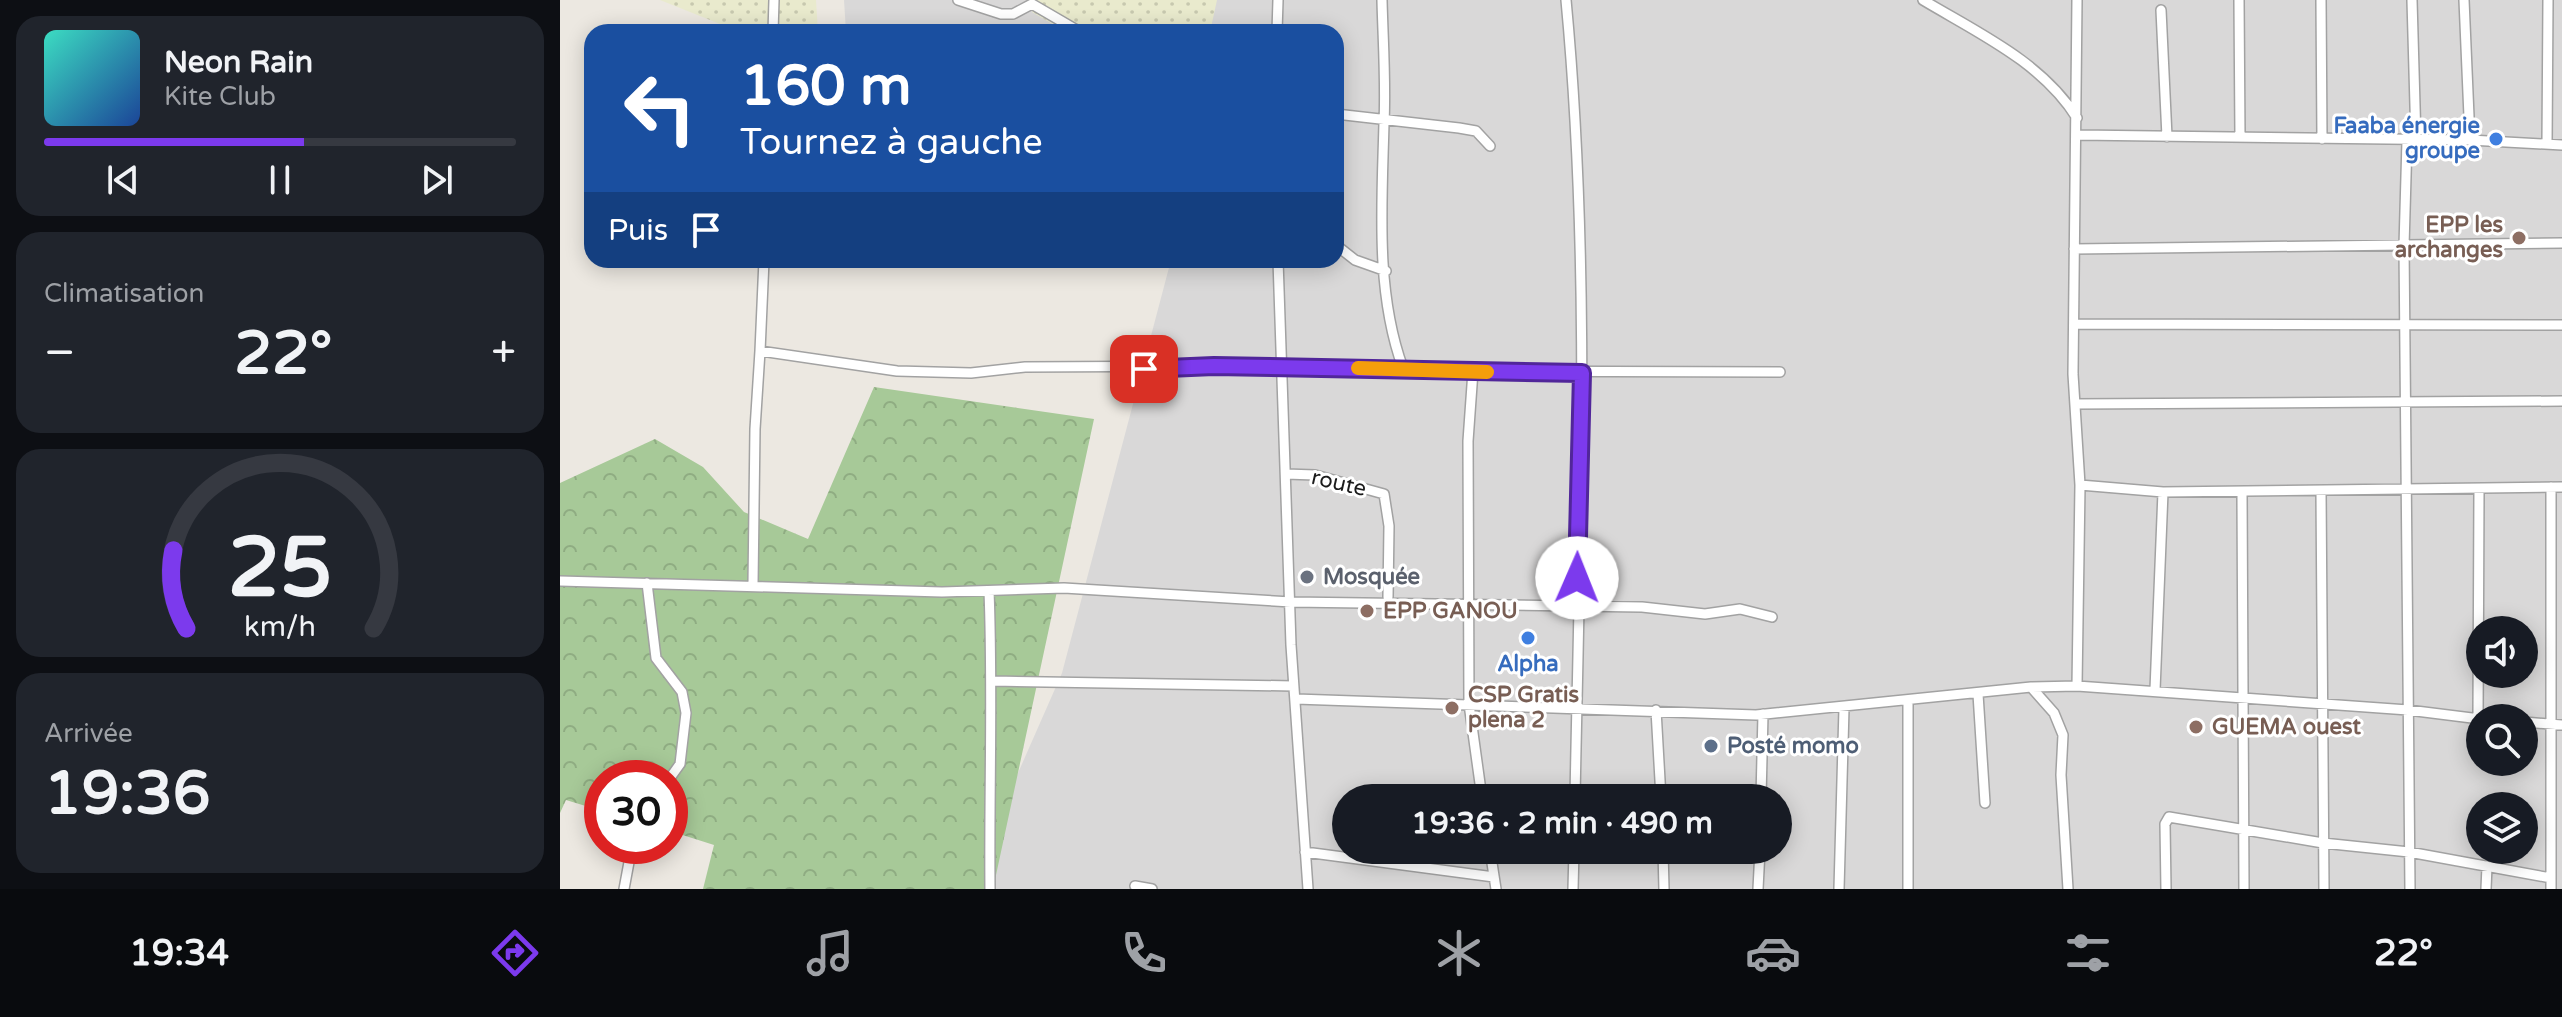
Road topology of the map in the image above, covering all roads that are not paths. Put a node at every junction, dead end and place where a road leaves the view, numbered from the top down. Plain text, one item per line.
1 (774, 0) edge
2 (958, 0) edge
3 (1278, 0) edge
4 (1382, 0) edge
5 (1566, 0) edge
6 (1923, 0) edge
7 (2077, 0) edge
8 (2239, 0) edge
9 (2321, 0) edge
10 (2412, 0) edge
11 (2464, 0) edge
12 (2548, 0) edge
13 (2161, 10) dead end
14 (773, 24) edge
15 (1066, 24) edge
16 (1277, 24) edge
17 (1344, 115) edge
18 (1385, 121) junction
19 (2078, 121) junction
20 (2078, 135) junction
21 (2167, 137) junction
22 (2240, 137) junction
23 (2322, 139) junction
24 (2470, 140) junction
25 (2411, 141) junction
26 (2547, 144) junction
27 (2562, 145) edge
28 (1490, 146) dead end
29 (2562, 243) edge
30 (2404, 246) junction
31 (2074, 249) junction
32 (1344, 251) edge
33 (764, 268) edge
34 (1278, 268) edge
35 (1386, 271) junction
36 (2075, 324) junction
37 (2562, 325) edge
38 (2405, 327) junction
39 (760, 351) junction
40 (1282, 367) junction
41 (1403, 368) junction
42 (1473, 371) junction
43 (1780, 372) dead end
44 (1582, 373) junction
45 (2562, 401) edge
46 (2075, 404) junction
47 (2406, 404) junction
48 (1286, 474) junction
49 (2080, 485) junction
50 (2556, 487) edge
51 (2479, 489) junction
52 (2321, 491) junction
53 (2407, 491) junction
54 (2163, 492) junction
55 (2242, 492) junction
56 (560, 581) edge
57 (647, 583) junction
58 (753, 585) junction
59 (989, 591) junction
60 (1388, 597) dead end
61 (1291, 602) junction
62 (1467, 602) junction
63 (1577, 606) junction
64 (1772, 617) dead end
65 (993, 681) junction
66 (1293, 686) junction
67 (2077, 686) junction
68 (2031, 687) junction
69 (2155, 690) junction
70 (1978, 694) junction
71 (2243, 698) junction
72 (1296, 699) junction
73 (1908, 701) junction
74 (1469, 704) junction
75 (2479, 704) edge
76 (2322, 705) junction
77 (1576, 708) junction
78 (1844, 708) junction
79 (1656, 710) junction
80 (2408, 710) junction
81 (1763, 714) junction
82 (2466, 717) edge
83 (2538, 723) edge
84 (2550, 723) junction
85 (2562, 725) edge
86 (680, 760) edge
87 (1480, 784) edge
88 (1575, 784) edge
89 (1660, 784) edge
90 (1761, 784) edge
91 (1985, 803) dead end
92 (2244, 828) junction
93 (2323, 843) junction
94 (1305, 852) junction
95 (2409, 852) junction
96 (629, 864) edge
97 (1492, 864) edge
98 (1574, 864) edge
99 (1663, 864) edge
100 (1759, 864) edge
101 (2487, 866) junction
102 (1494, 877) junction
103 (2551, 884) edge
104 (1135, 886) dead end
105 (624, 889) edge
106 (990, 889) edge
107 (1152, 889) edge
108 (1308, 889) edge
109 (1496, 889) edge
110 (1573, 889) edge
111 (1664, 889) edge
112 (1758, 889) edge
113 (1839, 889) edge
114 (1908, 889) edge
115 (2068, 889) edge
116 (2166, 889) edge
117 (2244, 889) edge
118 (2324, 889) edge
119 (2410, 889) edge
120 (2486, 889) edge

1 - 14 street
2 - 15 street
3 - 16 street
4 - 18 street
5 - 44 street
6 - 19 street
7 - 19 street
8 - 22 street
9 - 23 street
10 - 25 street
11 - 24 street
12 - 26 street
13 - 21 street
17 - 18 street
18 - 28 street
18 - 35 street
19 - 20 street
20 - 21 street
20 - 31 street
21 - 22 street
22 - 23 street
23 - 25 street
24 - 25 street
24 - 26 street
25 - 30 street
26 - 27 street
29 - 30 street
30 - 31 street
30 - 38 street
31 - 36 street
32 - 35 street
33 - 39 street
34 - 40 street
35 - 41 street
36 - 38 street
36 - 46 street
37 - 38 street
38 - 47 street
39 - 40 street
39 - 58 street
40 - 41 street
40 - 48 street
41 - 42 street
42 - 44 street
42 - 62 street
43 - 44 street
44 - 63 street
45 - 47 street
46 - 47 street
46 - 49 street
47 - 53 street
48 - 60 street, route
48 - 61 street
49 - 54 street
49 - 67 street
50 - 51 street
50 - 84 street
51 - 53 street
51 - 75 street
52 - 53 street
52 - 55 street
52 - 76 street
53 - 80 street
54 - 55 street
54 - 69 street
55 - 71 street
56 - 57 street
57 - 58 street
57 - 86 street
58 - 59 street
59 - 61 street
59 - 65 street
61 - 62 street
61 - 66 street
62 - 63 street
62 - 74 street
63 - 64 street
63 - 77 street
65 - 66 street
65 - 106 street
66 - 72 street
67 - 68 street
67 - 69 street
68 - 70 street
68 - 115 street
69 - 71 street
70 - 73 street
70 - 91 street
71 - 76 street
71 - 92 street
72 - 74 street
72 - 94 street
73 - 78 street
73 - 114 street
74 - 77 street
74 - 87 street
76 - 80 street
76 - 93 street
77 - 79 street
77 - 88 street
78 - 81 street
78 - 113 street
79 - 81 street
79 - 89 street
80 - 82 street
80 - 95 street
81 - 90 street
83 - 84 street
84 - 85 street
84 - 103 street
92 - 93 street
92 - 116 street
92 - 117 street
93 - 95 street
93 - 118 street
94 - 102 street
94 - 108 street
95 - 101 street
95 - 119 street
96 - 105 street
97 - 102 street
98 - 110 street
99 - 111 street
100 - 112 street
101 - 103 street
101 - 120 street
102 - 109 street
104 - 107 street

